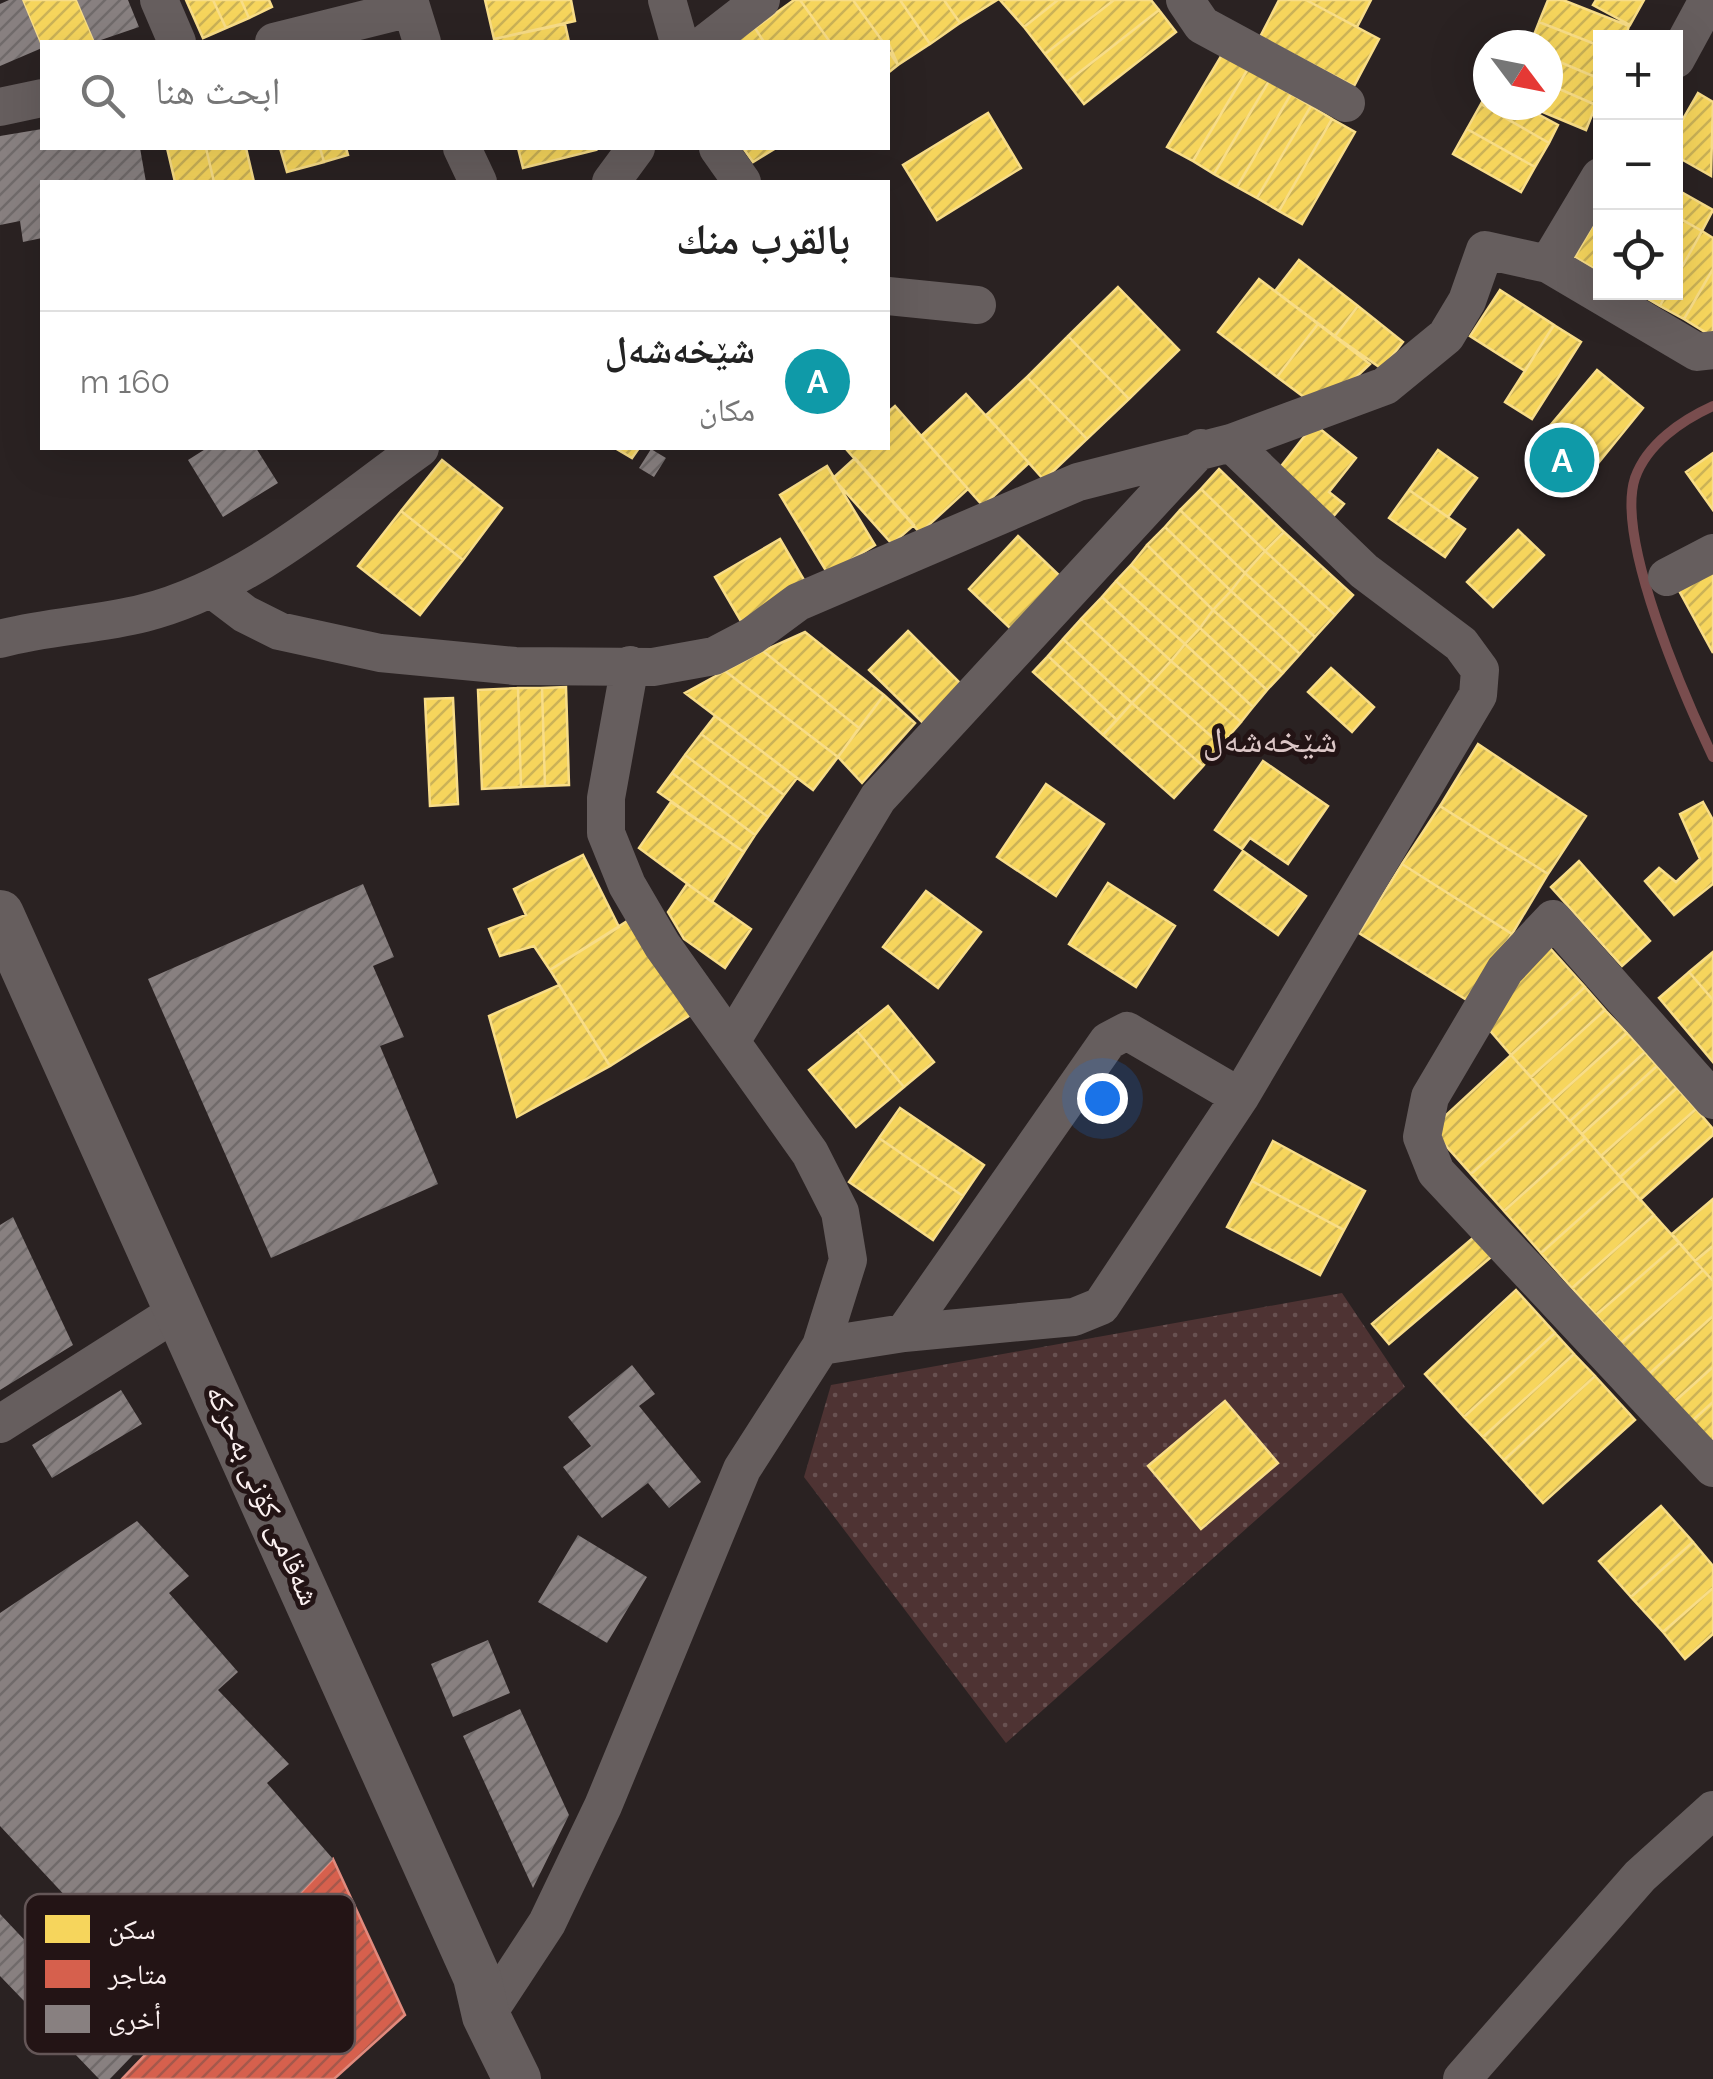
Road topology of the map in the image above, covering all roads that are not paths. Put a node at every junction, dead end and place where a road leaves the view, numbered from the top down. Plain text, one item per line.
1 (159, 0) edge
2 (667, 0) edge
3 (761, 0) edge
4 (1185, 0) edge
5 (414, 17) edge
6 (176, 40) edge
7 (285, 40) edge
8 (678, 40) edge
9 (709, 40) edge
10 (40, 98) edge
11 (1346, 103) dead end
12 (0, 108) edge
13 (463, 150) edge
14 (635, 150) edge
15 (719, 150) edge
16 (477, 180) edge
17 (612, 180) edge
18 (741, 180) edge
19 (1593, 189) edge
20 (1548, 264) junction
21 (890, 296) edge
22 (976, 306) dead end
23 (1713, 350) edge
24 (1216, 446) junction
25 (417, 450) edge
26 (1713, 554) edge
27 (1667, 577) dead end
28 (212, 589) junction
29 (0, 639) edge
30 (630, 665) junction
31 (0, 914) edge
32 (732, 1040) junction
33 (1240, 1098) junction
34 (1713, 1100) edge
35 (181, 1309) junction
36 (904, 1333) junction
37 (822, 1346) junction
38 (0, 1424) edge
39 (1713, 1468) edge
40 (1713, 1810) edge
41 (486, 2016) junction
42 (517, 2079) edge
43 (1462, 2079) edge

1 - 6 street
2 - 8 street
3 - 9 street
4 - 11 street
5 - 7 street
10 - 12 street
13 - 16 street
14 - 17 street
15 - 18 street
19 - 20 street
20 - 23 street
20 - 24 street
21 - 22 street
24 - 30 street
24 - 32 street
24 - 33 street
25 - 28 street
26 - 27 street
28 - 29 street
28 - 30 street
30 - 32 street
31 - 35 street, شەقامی کۆنی بەحرکە
32 - 37 street
33 - 36 street
33 - 36 street
34 - 39 street
35 - 38 street
35 - 41 street, شەقامی کۆنی بەحرکە
36 - 37 street
37 - 41 street
40 - 43 street
41 - 42 street, شەقامی کۆنی بەحرکە

